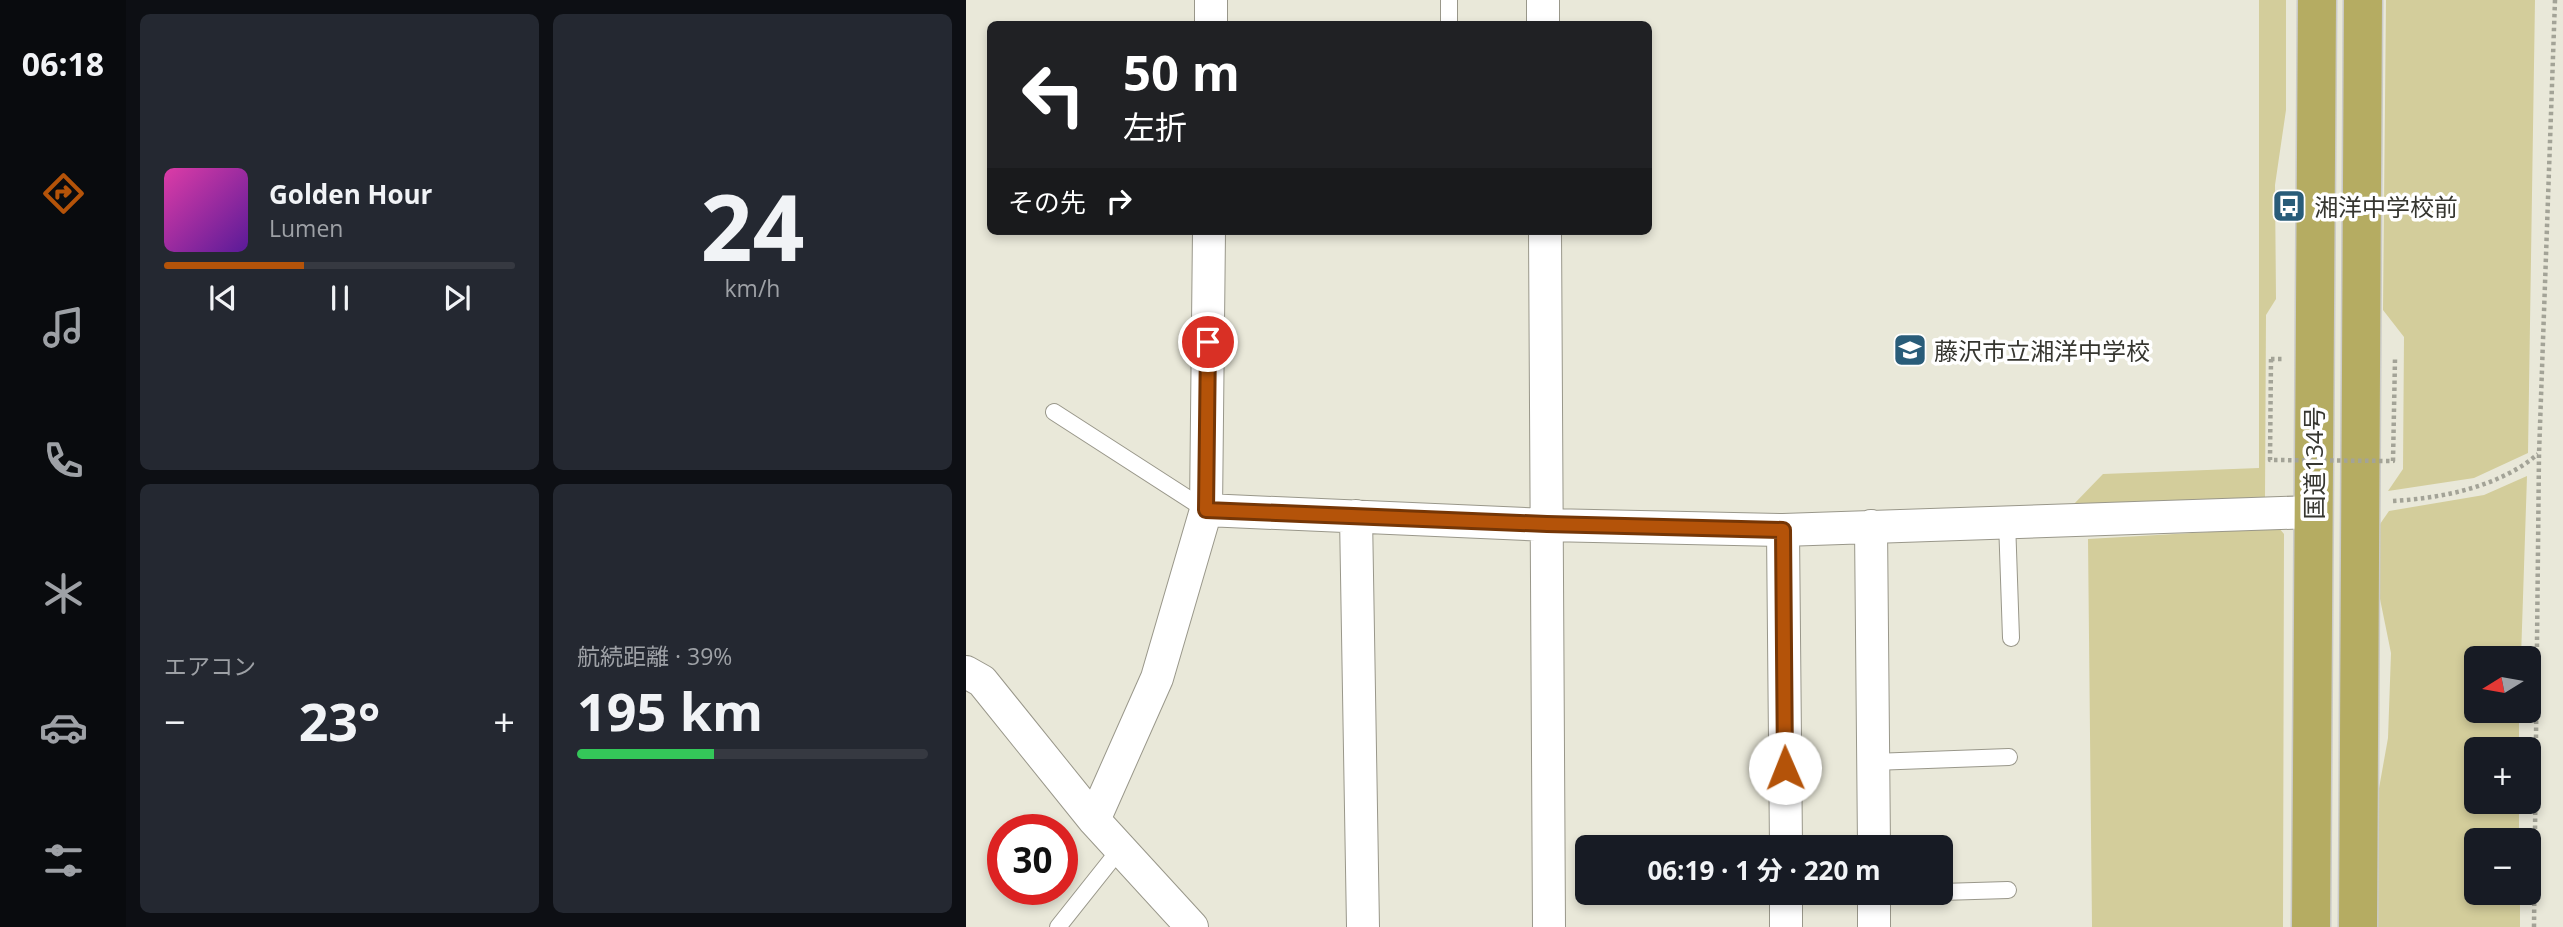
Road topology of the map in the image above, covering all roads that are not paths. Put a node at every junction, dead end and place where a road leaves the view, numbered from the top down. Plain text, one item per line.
1 (1211, 0) edge
2 (1449, 0) edge
3 (1543, 0) edge
4 (2317, 0) edge
5 (2363, 0) edge
6 (1211, 21) edge
7 (1449, 21) edge
8 (1543, 21) edge
9 (1209, 235) edge
10 (1545, 235) edge
11 (1054, 412) dead end
12 (1206, 510) junction
13 (2312, 512) junction
14 (1356, 516) junction
15 (2007, 521) junction
16 (1547, 524) junction
17 (1871, 526) junction
18 (1783, 530) junction
19 (2011, 638) dead end
20 (966, 672) edge
21 (2009, 757) dead end
22 (1873, 762) junction
23 (1094, 820) junction
24 (1786, 835) edge
25 (1874, 835) edge
26 (1120, 849) junction
27 (2008, 890) dead end
28 (1953, 892) edge
29 (1786, 905) edge
30 (1874, 905) edge
31 (1058, 927) edge
32 (1192, 927) edge
33 (1363, 927) edge
34 (1549, 927) edge
35 (1786, 927) edge
36 (1874, 927) edge
37 (2311, 927) edge
38 (2358, 927) edge

1 - 6 street
2 - 7 lane
3 - 8 street
4 - 13 highway, 国道134号
5 - 38 highway, 国道134号
9 - 12 street
10 - 16 street
11 - 12 lane
12 - 14 street
12 - 23 street
13 - 15 street
13 - 37 highway, 国道134号
14 - 16 street
14 - 33 street
15 - 17 street
15 - 19 lane
16 - 18 street
16 - 34 street
17 - 18 street
17 - 22 street
18 - 24 street
20 - 23 street
21 - 22 lane
22 - 25 street
23 - 26 street
26 - 31 lane
26 - 32 street
27 - 28 lane
29 - 35 street
30 - 36 street

